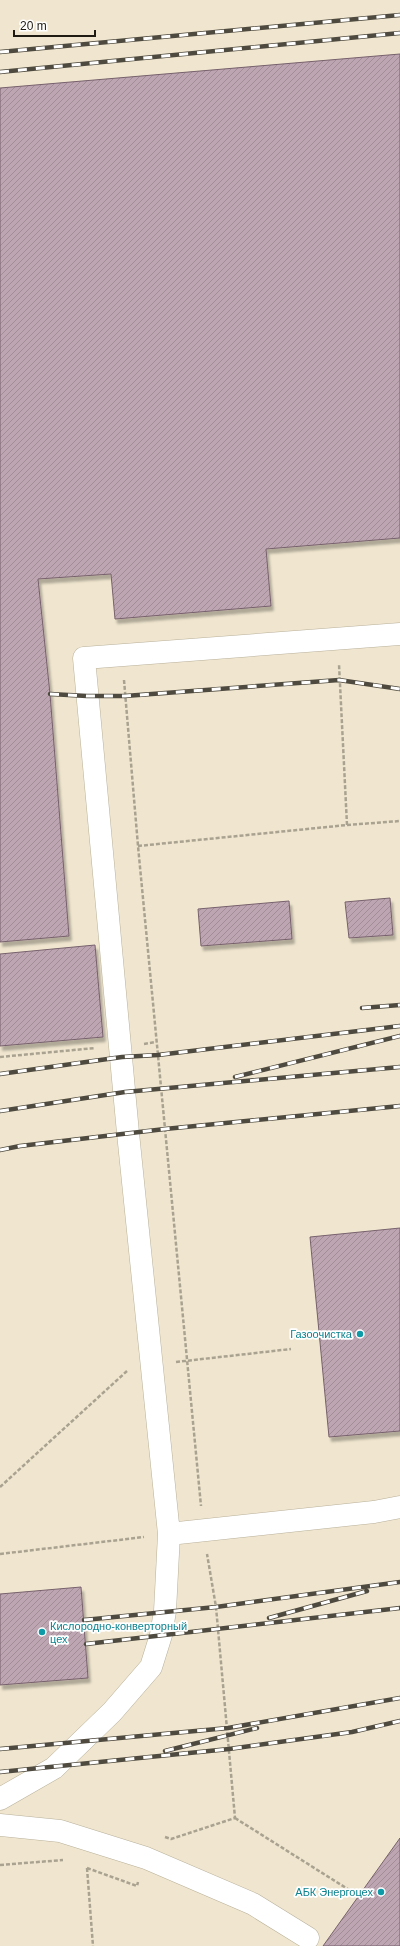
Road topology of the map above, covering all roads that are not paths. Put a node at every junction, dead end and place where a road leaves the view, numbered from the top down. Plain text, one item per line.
1 (400, 634) edge
2 (400, 1507) edge
3 (169, 1534) junction
4 (0, 1799) edge
5 (0, 1825) edge
6 (308, 1938) dead end

1 - 3 lane
2 - 3 lane
3 - 4 lane
5 - 6 lane

